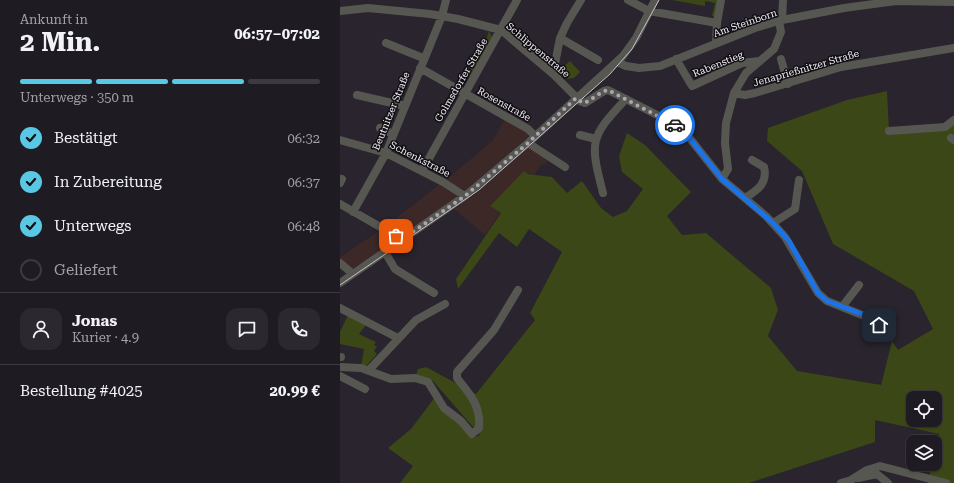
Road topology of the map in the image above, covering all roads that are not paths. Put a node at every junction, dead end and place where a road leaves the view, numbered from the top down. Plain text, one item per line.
1 (446, 0) edge
2 (517, 0) edge
3 (581, 0) edge
4 (628, 0) edge
5 (655, 0) edge
6 (721, 0) edge
7 (783, 0) edge
8 (874, 1) edge
9 (954, 3) edge
10 (340, 11) edge
11 (649, 11) junction
12 (442, 16) junction
13 (780, 20) junction
14 (717, 23) junction
15 (501, 30) junction
16 (560, 38) junction
17 (386, 43) dead end
18 (716, 43) junction
19 (954, 48) edge
20 (423, 58) junction
21 (676, 59) junction
22 (781, 59) dead end
23 (598, 60) dead end
24 (760, 60) junction
25 (617, 62) junction
26 (420, 68) junction
27 (553, 74) junction
28 (788, 84) junction
29 (464, 93) junction
30 (734, 93) junction
31 (357, 95) dead end
32 (576, 98) junction
33 (626, 99) junction
34 (405, 106) junction
35 (954, 120) edge
36 (380, 128) dead end
37 (889, 131) dead end
38 (394, 134) junction
39 (580, 135) dead end
40 (535, 136) junction
41 (596, 139) junction
42 (340, 140) edge
43 (528, 143) junction
44 (386, 153) junction
45 (752, 160) dead end
46 (565, 168) dead end
47 (422, 171) junction
48 (722, 179) junction
49 (799, 180) dead end
50 (603, 193) dead end
51 (465, 196) junction
52 (745, 198) junction
53 (340, 204) edge
54 (353, 212) junction
55 (773, 223) junction
56 (401, 240) junction
57 (384, 252) junction
58 (340, 262) edge
59 (353, 274) junction
60 (340, 283) edge
61 (859, 285) dead end
62 (518, 290) dead end
63 (434, 293) dead end
64 (445, 304) dead end
65 (842, 307) junction
66 (340, 308) edge
67 (892, 334) dead end
68 (398, 338) junction
69 (340, 367) edge
70 (369, 370) junction
71 (340, 376) edge
72 (365, 389) dead end
73 (851, 480) junction
74 (841, 483) edge
75 (888, 483) edge
76 (946, 483) edge

1 - 12 street, Beutnitzer Straße
2 - 15 street, Golmsdorfer Straße
3 - 16 street
4 - 11 street
5 - 11 street
6 - 14 street
7 - 13 street
8 - 9 street, Am Steinborn
8 - 13 street, Am Steinborn
10 - 12 street, Schlippenstraße
11 - 14 street
11 - 25 street
12 - 15 street, Schlippenstraße
12 - 20 street, Beutnitzer Straße
13 - 18 street, Am Steinborn
13 - 24 street
14 - 18 street
15 - 27 street, Schlippenstraße
15 - 29 street, Golmsdorfer Straße
16 - 23 street
16 - 27 street
17 - 20 street
18 - 21 street, Am Steinborn
19 - 28 street, Jenaprießnitzer Straße
20 - 26 street, Beutnitzer Straße
21 - 24 street, Rabenstieg
21 - 25 street, Am Steinborn
22 - 28 street
24 - 30 street
25 - 32 street
26 - 29 street, Rosenstraße
26 - 34 street, Beutnitzer Straße
27 - 32 street, Schlippenstraße
28 - 30 street, Jenaprießnitzer Straße
29 - 40 street, Rosenstraße
29 - 47 street, Golmsdorfer Straße
30 - 48 street
31 - 34 street
32 - 33 street
32 - 40 street
33 - 41 street
33 - 48 street
34 - 38 street, Beutnitzer Straße
35 - 37 street
36 - 38 street
38 - 44 street, Beutnitzer Straße
39 - 41 street
40 - 43 street
41 - 50 street
42 - 44 street, Schenkstraße
43 - 46 street
43 - 51 street
44 - 47 street, Schenkstraße
44 - 54 street, Beutnitzer Straße
45 - 52 street
47 - 51 street, Schenkstraße
48 - 52 street
49 - 55 street
51 - 56 street
52 - 55 street
53 - 54 street
54 - 56 street
55 - 65 street
56 - 57 street
57 - 59 street
57 - 63 street
58 - 59 street
59 - 60 street
61 - 65 street
62 - 70 street
64 - 68 street
65 - 67 street
66 - 68 street
68 - 70 street
69 - 70 street
71 - 72 street
73 - 74 street
73 - 75 street
73 - 76 street

